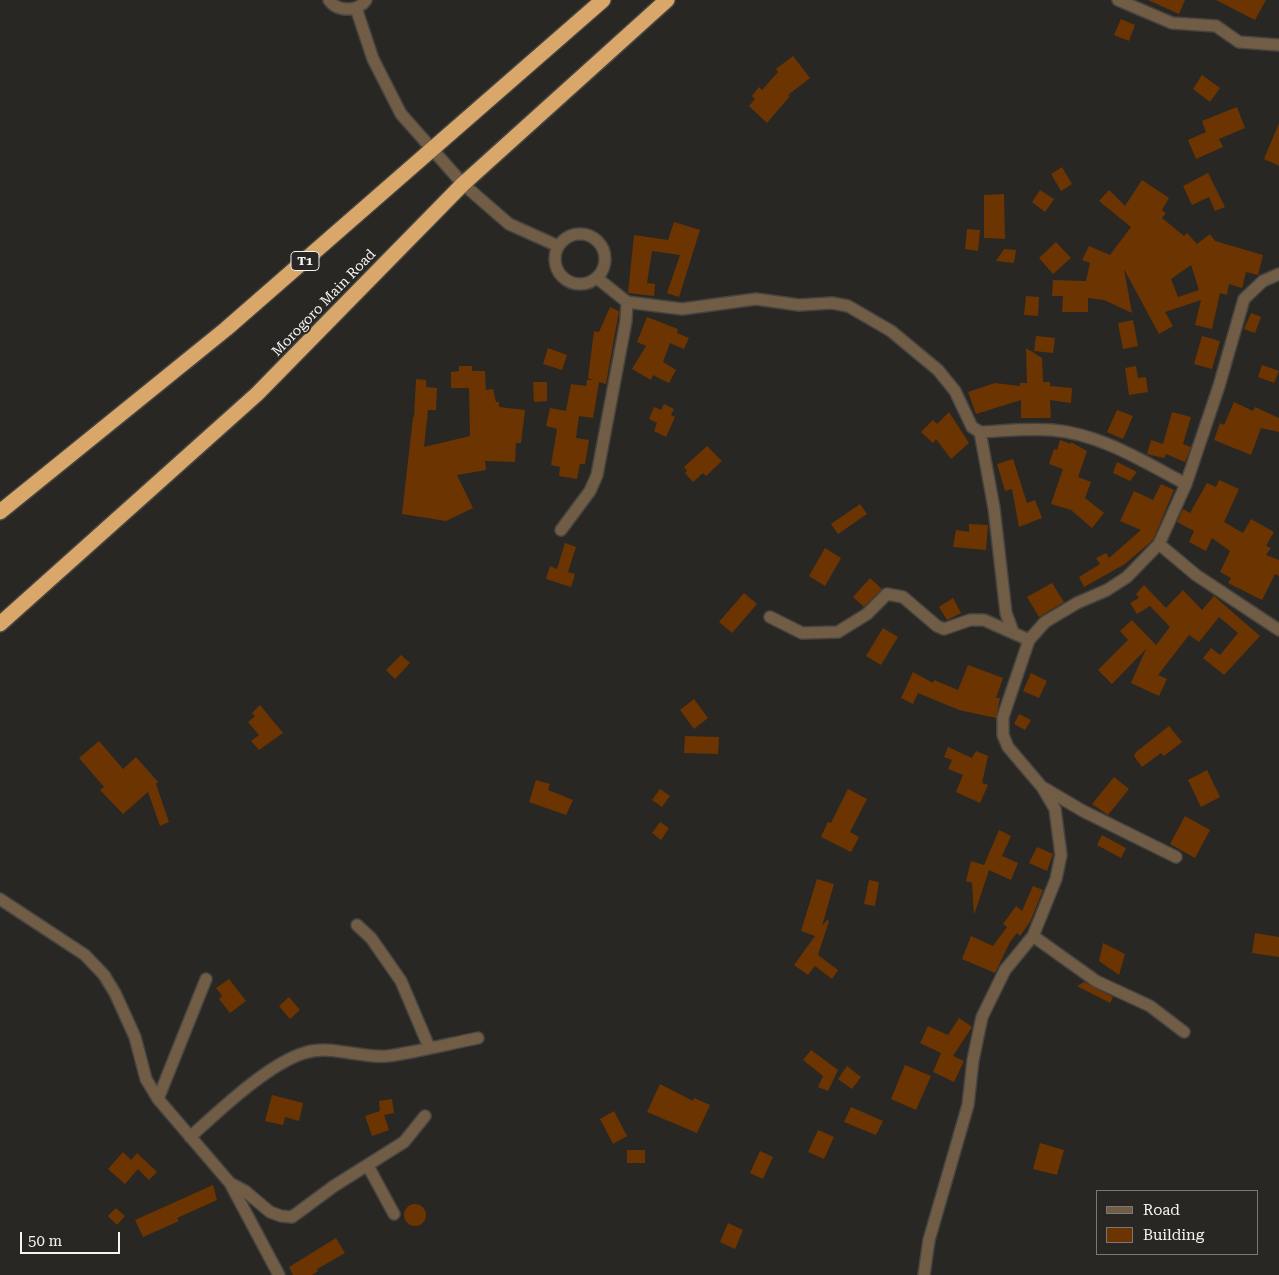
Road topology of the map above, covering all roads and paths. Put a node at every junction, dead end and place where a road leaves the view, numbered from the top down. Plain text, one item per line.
1 (329, 0) edge
2 (366, 0) edge
3 (603, 0) edge
4 (667, 0) edge
5 (1118, 0) edge
6 (356, 8) junction
7 (1279, 45) edge
8 (432, 151) junction
9 (463, 184) junction
10 (558, 246) junction
11 (1279, 274) edge
12 (597, 278) junction
13 (626, 302) junction
14 (980, 432) junction
15 (1186, 484) junction
16 (0, 512) edge
17 (562, 530) dead end
18 (1159, 544) junction
19 (770, 617) dead end
20 (0, 624) edge
21 (1279, 630) edge
22 (1013, 632) junction
23 (1030, 640) junction
24 (1042, 787) junction
25 (1176, 857) dead end
26 (0, 899) edge
27 (357, 925) dead end
28 (1033, 936) junction
29 (206, 980) dead end
30 (1184, 1032) dead end
31 (478, 1038) dead end
32 (429, 1047) junction
33 (158, 1098) junction
34 (426, 1116) dead end
35 (190, 1137) junction
36 (368, 1166) junction
37 (230, 1183) junction
38 (394, 1214) dead end
39 (279, 1275) edge
40 (924, 1275) edge

1 - 6 street
2 - 6 street
3 - 8 highway, T1
4 - 9 highway, Morogoro Main Road
5 - 7 street
6 - 8 street
8 - 9 street
8 - 16 highway, T1
9 - 10 street
9 - 20 highway, Morogoro Main Road
10 - 12 street
10 - 12 street
11 - 15 street
12 - 13 street
13 - 14 street
13 - 17 street
14 - 15 street
14 - 22 street
15 - 18 street
18 - 21 street
18 - 23 street
19 - 22 street
22 - 23 street
23 - 24 street
24 - 25 street
24 - 28 street
26 - 33 street
27 - 32 street
28 - 30 street
28 - 40 street
29 - 33 street
31 - 32 street
32 - 35 street
33 - 35 street
34 - 36 street
35 - 37 street
36 - 37 street
36 - 38 street
37 - 39 street

